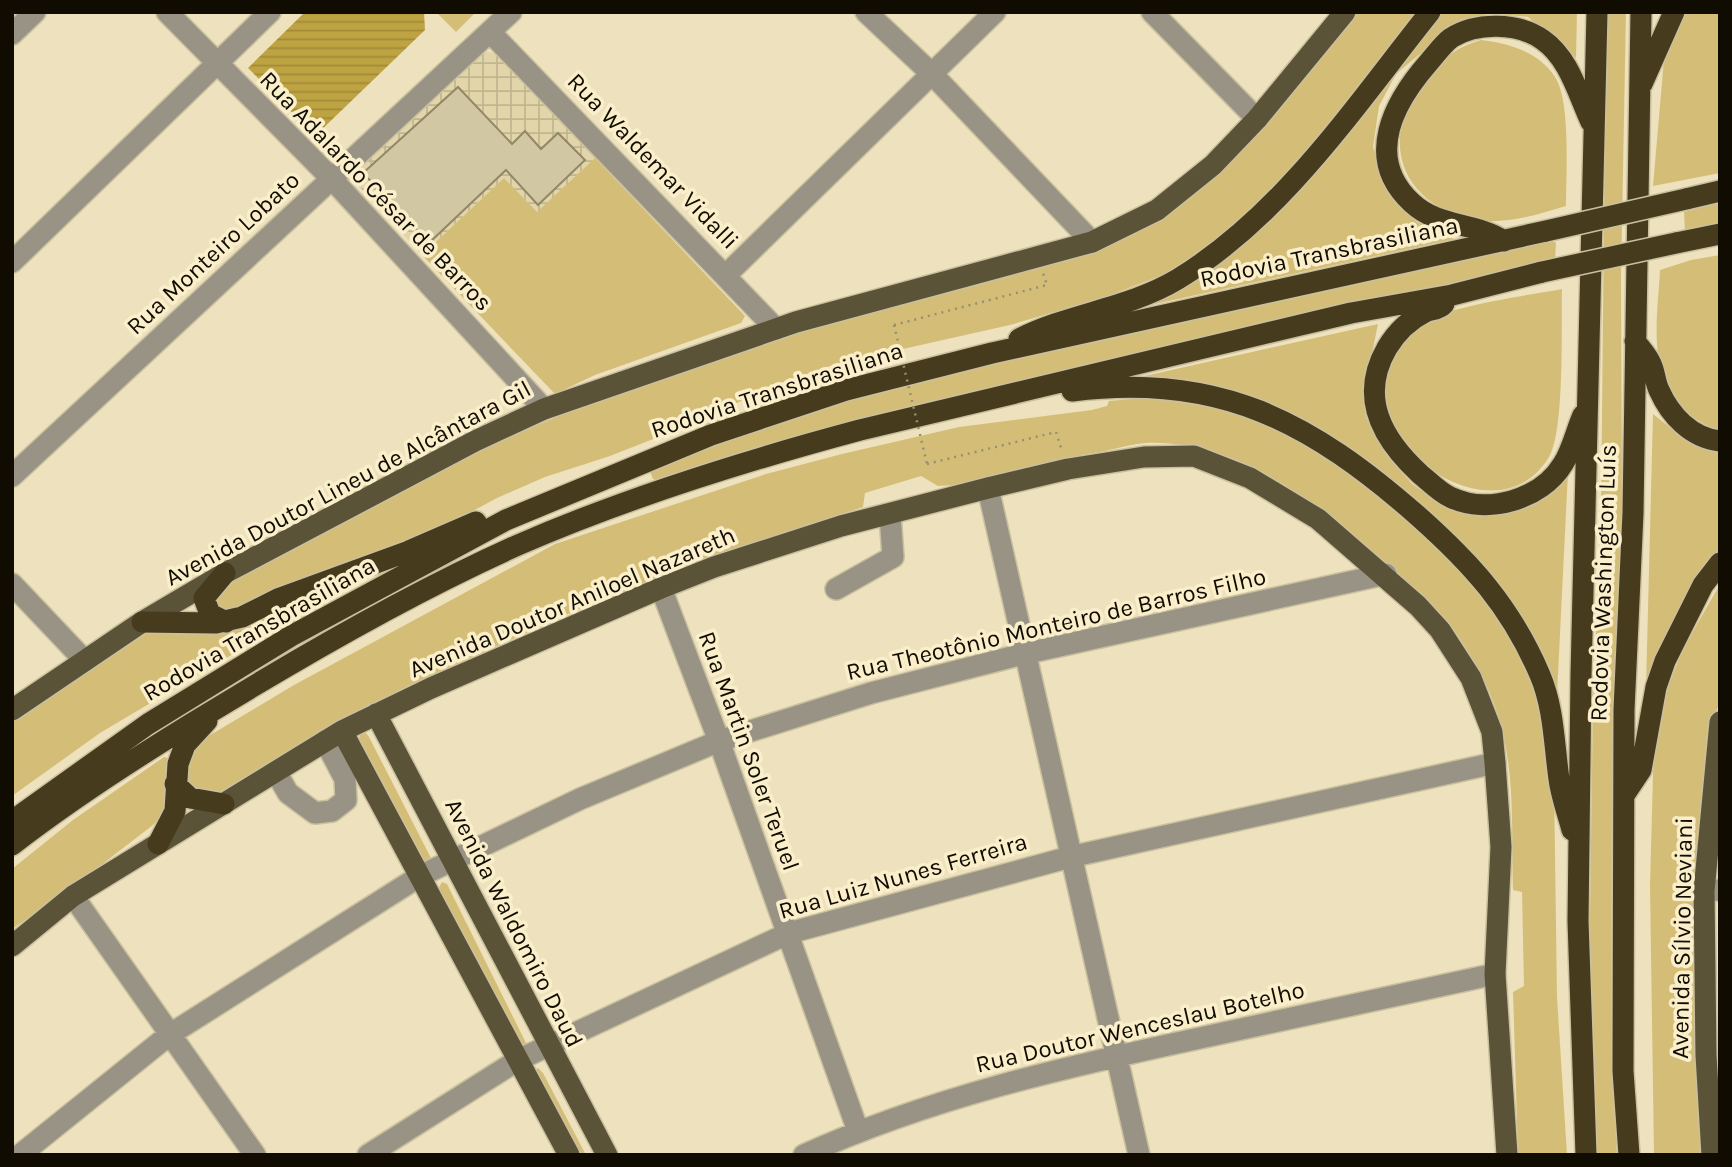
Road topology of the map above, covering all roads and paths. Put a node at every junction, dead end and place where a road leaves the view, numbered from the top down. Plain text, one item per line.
1 (35, 12) edge
2 (167, 12) edge
3 (270, 12) edge
4 (511, 12) edge
5 (866, 12) edge
6 (995, 12) edge
7 (1152, 12) edge
8 (1345, 12) edge
9 (1430, 12) edge
10 (1597, 12) edge
11 (1642, 12) edge
12 (1674, 12) edge
13 (490, 32) junction
14 (12, 34) edge
15 (218, 64) junction
16 (933, 75) junction
17 (1639, 89) junction
18 (1257, 119) junction
19 (1594, 129) junction
20 (332, 179) junction
21 (1720, 191) edge
22 (1719, 235) edge
23 (1504, 241) junction
24 (1092, 242) junction
25 (12, 262) edge
26 (726, 275) junction
27 (1047, 285) dead end
28 (1452, 295) junction
29 (776, 328) junction
30 (1635, 341) junction
31 (992, 353) junction
32 (1021, 392) junction
33 (1589, 400) junction
34 (544, 409) junction
35 (1720, 441) edge
36 (1068, 469) junction
37 (12, 475) edge
38 (988, 488) junction
39 (890, 514) junction
40 (506, 520) junction
41 (1720, 562) edge
42 (225, 573) junction
43 (1386, 574) junction
44 (12, 584) edge
45 (661, 589) junction
46 (836, 589) dead end
47 (142, 622) junction
48 (226, 622) junction
49 (1023, 654) junction
50 (85, 661) junction
51 (12, 710) edge
52 (214, 710) junction
53 (376, 715) junction
54 (1719, 725) edge
55 (333, 736) junction
56 (719, 741) junction
57 (1495, 763) junction
58 (276, 772) junction
59 (175, 784) junction
60 (1625, 793) junction
61 (224, 804) junction
62 (12, 821) edge
63 (158, 844) junction
64 (12, 845) edge
65 (1580, 856) junction
66 (1070, 857) junction
67 (452, 861) junction
68 (420, 876) junction
69 (1712, 890) edge
70 (73, 896) junction
71 (789, 933) junction
72 (12, 946) edge
73 (1495, 974) junction
74 (169, 1035) junction
75 (547, 1044) junction
76 (1713, 1055) edge
77 (1119, 1056) junction
78 (518, 1060) junction
79 (858, 1130) junction
80 (20, 1155) edge
81 (255, 1155) edge
82 (368, 1155) edge
83 (569, 1155) edge
84 (607, 1155) edge
85 (804, 1155) edge
86 (1139, 1155) edge
87 (1507, 1155) edge
88 (1586, 1155) edge
89 (1629, 1155) edge
90 (1712, 1155) edge

1 - 14 street
2 - 15 street, Rua Adalardo César de Barros
3 - 15 street
4 - 13 street, Rua Monteiro Lobato
5 - 16 street
6 - 16 street
7 - 18 street
8 - 18 main road, Avenida Doutor Lineu de Alcântara Gil
9 - 31 highway
10 - 19 highway, Rodovia Washington Luís
11 - 17 highway, Rodovia Washington Luís
12 - 17 highway
13 - 20 street, Rua Monteiro Lobato
13 - 26 street, Rua Waldemar Vidalli
15 - 20 street, Rua Adalardo César de Barros
15 - 25 street
16 - 24 street
16 - 26 street
17 - 30 highway, Rodovia Washington Luís
18 - 24 main road, Avenida Doutor Lineu de Alcântara Gil
19 - 23 highway
19 - 33 highway, Rodovia Washington Luís
20 - 34 street, Rua Adalardo César de Barros
20 - 37 street, Rua Monteiro Lobato
21 - 23 highway, Rodovia Transbrasiliana, bridge
22 - 28 highway, Rodovia Transbrasiliana, bridge
23 - 31 highway, Rodovia Transbrasiliana
24 - 29 main road, Avenida Doutor Lineu de Alcântara Gil
26 - 29 street, Rua Waldemar Vidalli
27 - 36 path, bridge
28 - 32 highway, Rodovia Transbrasiliana
28 - 33 highway
29 - 34 main road, Avenida Doutor Lineu de Alcântara Gil
30 - 35 highway
30 - 60 highway, Rodovia Washington Luís
31 - 40 highway, Rodovia Transbrasiliana
32 - 52 highway, Rodovia Transbrasiliana
32 - 65 highway
33 - 65 highway, Rodovia Washington Luís
34 - 42 main road, Avenida Doutor Lineu de Alcântara Gil
36 - 38 main road, Avenida Doutor Aniloel Nazareth
36 - 43 main road, Avenida Doutor Aniloel Nazareth
38 - 39 main road, Avenida Doutor Aniloel Nazareth
38 - 49 street
39 - 45 main road, Avenida Doutor Aniloel Nazareth
39 - 46 street
40 - 48 highway
40 - 62 highway, Rodovia Transbrasiliana
41 - 60 highway
42 - 47 main road, Avenida Doutor Lineu de Alcântara Gil
42 - 48 highway
43 - 49 street, Rua Theotônio Monteiro de Barros Filho
43 - 57 main road, Avenida Doutor Aniloel Nazareth
44 - 50 street
45 - 53 main road, Avenida Doutor Aniloel Nazareth
45 - 56 street, Rua Martin Soler Teruel
47 - 48 highway
47 - 50 main road, Avenida Doutor Lineu de Alcântara Gil
49 - 56 street, Rua Theotônio Monteiro de Barros Filho
49 - 66 street
50 - 51 main road, Avenida Doutor Lineu de Alcântara Gil
52 - 59 highway
52 - 64 highway, Rodovia Transbrasiliana
53 - 55 main road, Avenida Doutor Aniloel Nazareth
53 - 67 main road, Avenida Waldomiro Daud
54 - 69 main road, Avenida Sílvio Neviani
55 - 58 main road, Avenida Doutor Aniloel Nazareth
55 - 58 street
55 - 68 main road
56 - 67 street, Rua Theotônio Monteiro de Barros Filho
56 - 71 street, Rua Martin Soler Teruel
57 - 66 street, Rua Luiz Nunes Ferreira
57 - 73 main road, Avenida Doutor Aniloel Nazareth
58 - 61 main road, Avenida Doutor Aniloel Nazareth
59 - 61 highway
59 - 63 highway
60 - 89 highway, Rodovia Washington Luís
61 - 63 main road, Avenida Doutor Aniloel Nazareth
63 - 70 main road, Avenida Doutor Aniloel Nazareth
65 - 88 highway, Rodovia Washington Luís
66 - 71 street, Rua Luiz Nunes Ferreira
66 - 77 street
67 - 68 street, Rua Theotônio Monteiro de Barros Filho
67 - 75 main road, Avenida Waldomiro Daud
68 - 74 street, Rua Theotônio Monteiro de Barros Filho
68 - 78 main road
69 - 76 main road, Avenida Sílvio Neviani
70 - 72 main road, Avenida Doutor Aniloel Nazareth
70 - 74 street
71 - 75 street, Rua Luiz Nunes Ferreira
71 - 79 street, Rua Martin Soler Teruel
73 - 77 street, Rua Doutor Wenceslau Botelho
73 - 87 main road, Avenida Doutor Aniloel Nazareth
74 - 80 street, Rua Theotônio Monteiro de Barros Filho
74 - 81 street
75 - 78 street, Rua Luiz Nunes Ferreira
75 - 84 main road, Avenida Waldomiro Daud
76 - 90 main road, Avenida Sílvio Neviani
77 - 79 street, Rua Doutor Wenceslau Botelho
77 - 86 street
78 - 82 street, Rua Luiz Nunes Ferreira
78 - 83 main road
79 - 85 street, Rua Doutor Wenceslau Botelho

